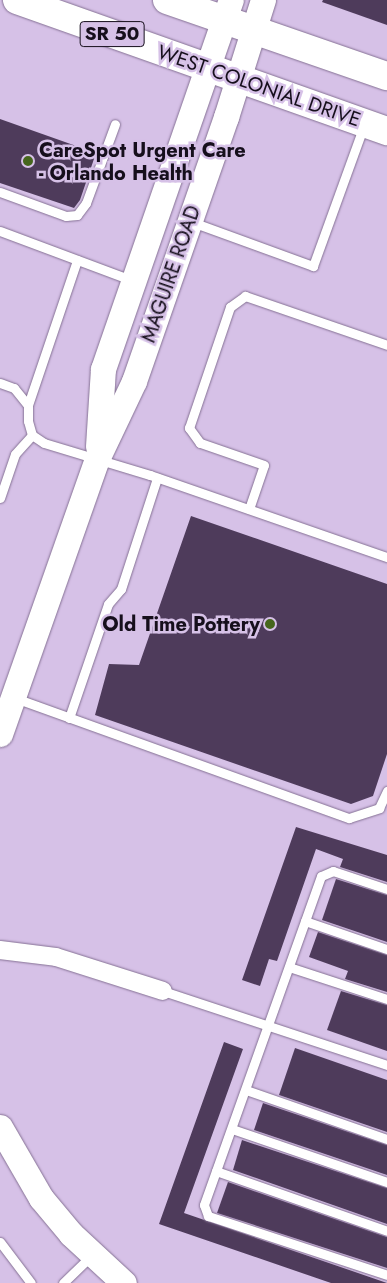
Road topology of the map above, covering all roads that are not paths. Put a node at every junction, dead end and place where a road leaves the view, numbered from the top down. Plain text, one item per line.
1 (17, 0) edge
2 (167, 0) edge
3 (263, 0) edge
4 (228, 10) edge
5 (254, 29) junction
6 (207, 68) junction
7 (387, 76) edge
8 (238, 78) junction
9 (114, 124) dead end
10 (376, 127) edge
11 (0, 192) edge
12 (190, 220) junction
13 (0, 231) edge
14 (77, 260) junction
15 (134, 281) junction
16 (387, 345) edge
17 (0, 383) edge
18 (28, 405) junction
19 (32, 435) junction
20 (97, 459) junction
21 (157, 478) junction
22 (0, 498) edge
23 (249, 510) junction
24 (387, 557) edge
25 (12, 697) junction
26 (69, 718) junction
27 (0, 734) edge
28 (387, 791) edge
29 (387, 889) edge
30 (305, 921) junction
31 (387, 949) edge
32 (0, 950) edge
33 (289, 967) junction
34 (163, 991) joint
35 (387, 999) edge
36 (269, 1025) junction
37 (387, 1065) edge
38 (246, 1090) junction
39 (0, 1127) edge
40 (232, 1129) junction
41 (387, 1139) edge
42 (216, 1171) junction
43 (387, 1182) edge
44 (387, 1231) edge
45 (0, 1242) edge
46 (93, 1254) junction
47 (387, 1276) edge
48 (31, 1283) edge
49 (63, 1283) edge
50 (124, 1283) edge

1 - 6 highway, WEST COLONIAL DRIVE / SR 50
2 - 4 highway, SR 50
3 - 5 main road, MAGUIRE ROAD
4 - 5 highway, SR 50
4 - 6 main road, MAGUIRE ROAD
5 - 7 highway, SR 50
5 - 8 main road, MAGUIRE ROAD
6 - 8 highway, WEST COLONIAL DRIVE / SR 50
6 - 15 main road, MAGUIRE ROAD
8 - 10 highway, WEST COLONIAL DRIVE / SR 50
8 - 12 main road, MAGUIRE ROAD
9 - 11 lane
10 - 12 lane
12 - 20 main road, MAGUIRE ROAD
13 - 14 lane
14 - 15 lane
14 - 18 lane
15 - 20 main road, MAGUIRE ROAD
16 - 23 lane
17 - 18 lane
18 - 19 lane
19 - 20 lane
19 - 22 lane
20 - 21 lane
20 - 25 main road, MAGUIRE ROAD
21 - 23 lane
21 - 26 lane
23 - 24 lane
25 - 26 lane
25 - 27 main road, MAGUIRE ROAD
26 - 28 lane
29 - 30 lane
30 - 31 lane
30 - 33 lane
32 - 34 street
33 - 35 lane
33 - 36 lane
34 - 36 lane
36 - 37 lane
36 - 38 lane
38 - 40 lane
38 - 41 lane
39 - 46 main road
40 - 42 lane
40 - 43 lane
42 - 44 lane
42 - 47 lane
45 - 48 lane
46 - 49 lane
46 - 50 main road

